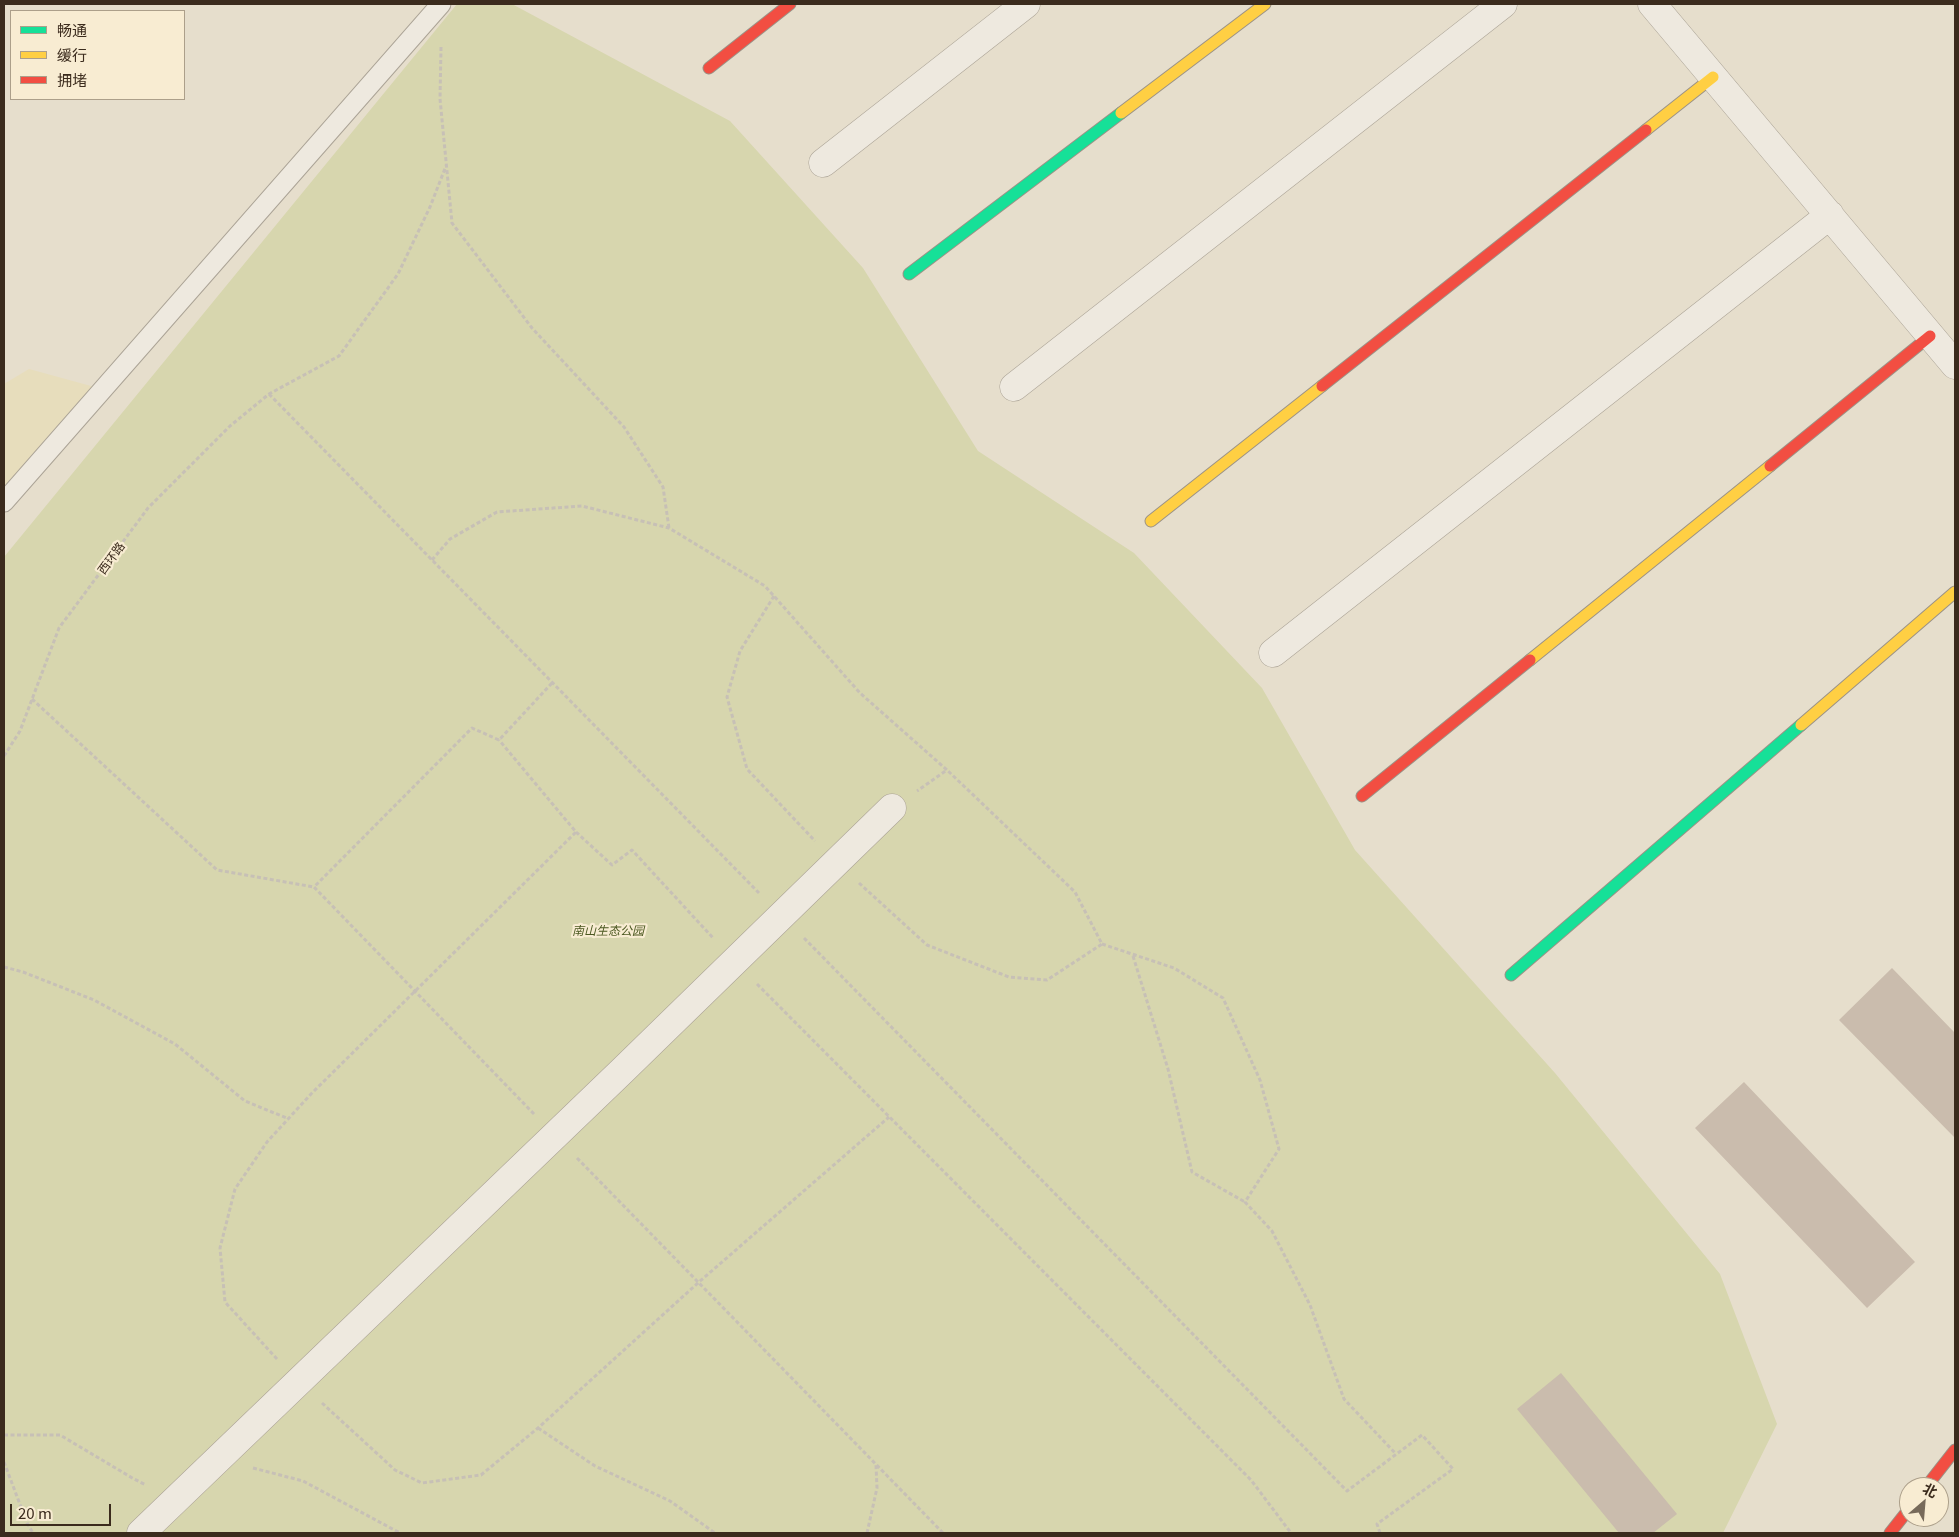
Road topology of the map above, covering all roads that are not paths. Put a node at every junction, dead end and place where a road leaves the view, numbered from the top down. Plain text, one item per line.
1 (441, 4) edge
2 (790, 4) edge
3 (1026, 4) edge
4 (1266, 4) edge
5 (1503, 4) edge
6 (1652, 4) edge
7 (709, 68) dead end
8 (1713, 77) junction
9 (823, 163) dead end
10 (1830, 215) junction
11 (908, 274) dead end
12 (1930, 336) junction
13 (1955, 365) edge
14 (1014, 387) dead end
15 (4, 502) edge
16 (1151, 521) dead end
17 (1955, 592) edge
18 (1273, 653) dead end
19 (1362, 796) dead end
20 (892, 808) road end
21 (1511, 975) dead end
22 (1955, 1450) edge
23 (1934, 1477) edge
24 (1899, 1522) edge
25 (141, 1533) edge
26 (1890, 1533) edge

1 - 15 lane
2 - 7 street
3 - 9 street
4 - 11 street
5 - 14 street
6 - 8 street
8 - 10 street
8 - 16 street
10 - 12 street
10 - 18 street
12 - 13 street
12 - 19 street
17 - 21 street
20 - 25 street
22 - 23 street
24 - 26 street

